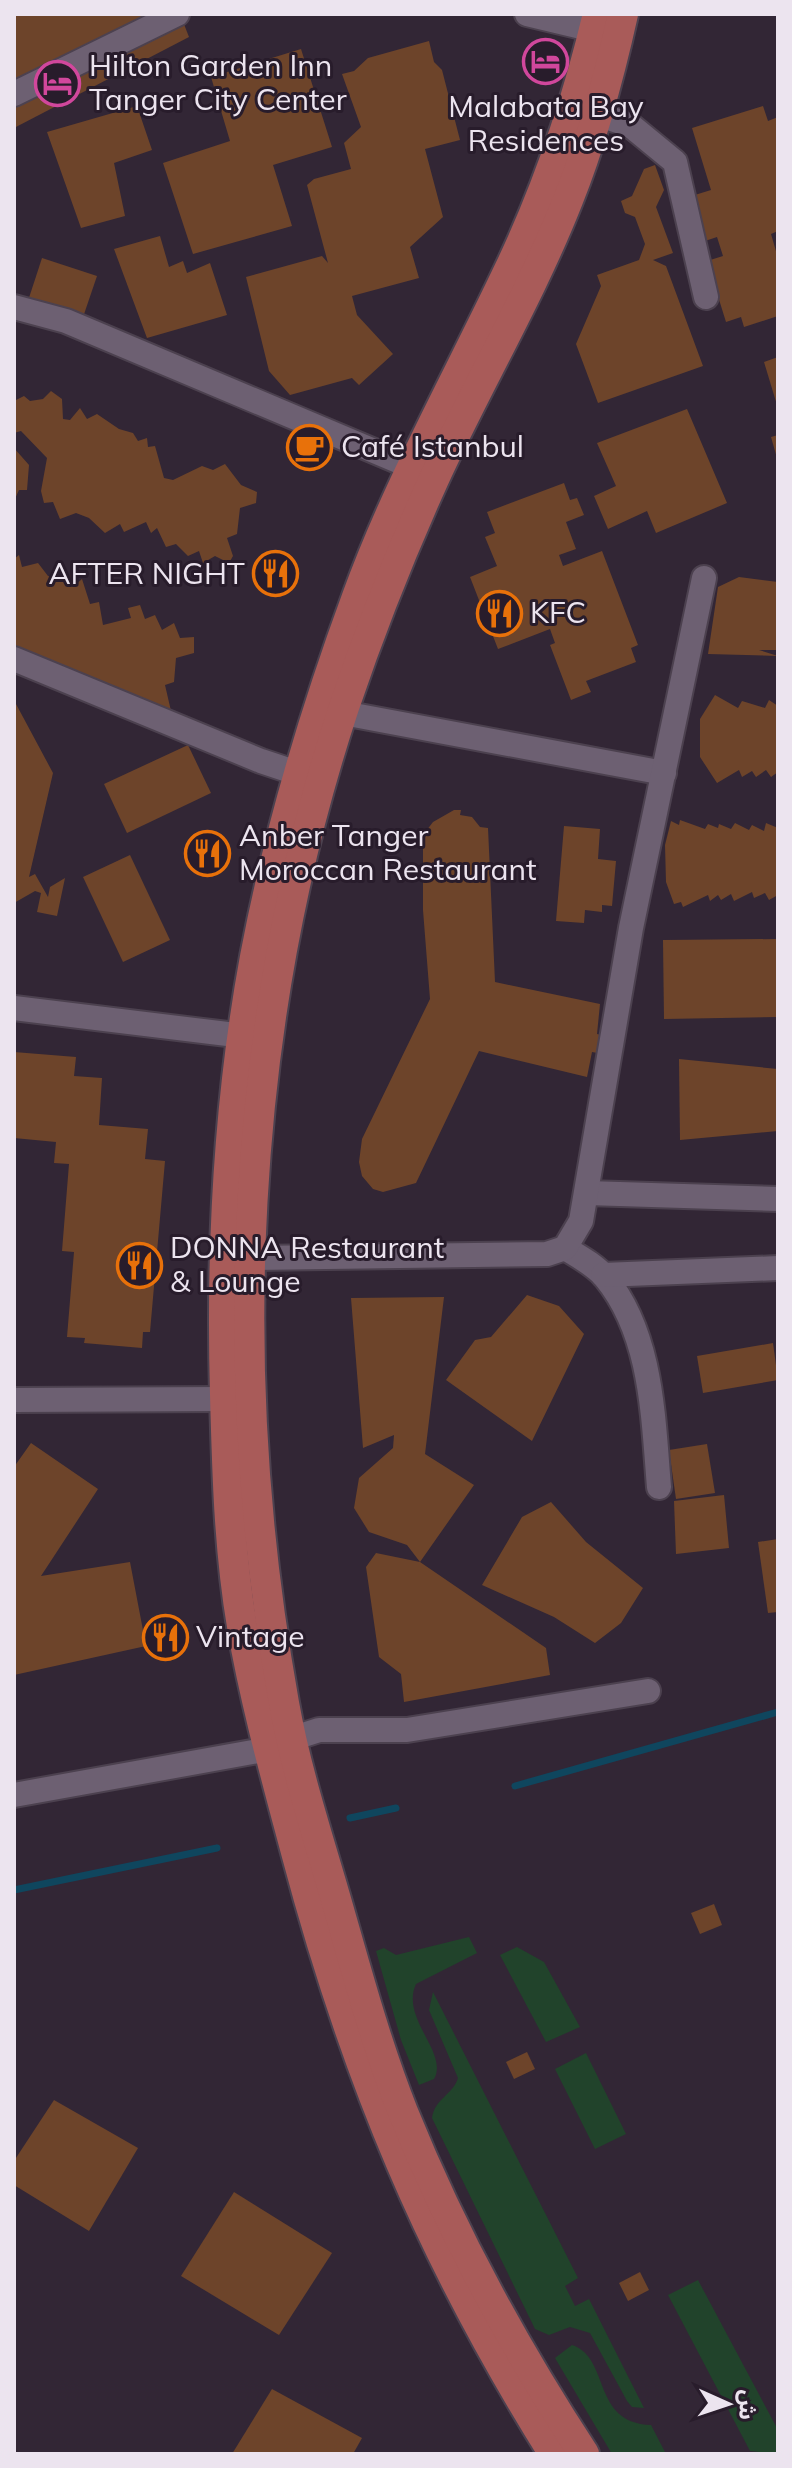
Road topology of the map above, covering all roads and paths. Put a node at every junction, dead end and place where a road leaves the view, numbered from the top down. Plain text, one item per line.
1 (177, 14) edge
2 (623, 14) edge
3 (538, 15) edge
4 (596, 22) edge
5 (14, 94) edge
6 (597, 114) junction
7 (706, 297) dead end
8 (14, 307) edge
9 (412, 467) junction
10 (704, 578) dead end
11 (14, 659) edge
12 (343, 713) junction
13 (664, 773) junction
14 (300, 774) junction
15 (14, 1008) edge
16 (244, 1036) junction
17 (587, 1193) junction
18 (778, 1199) edge
19 (565, 1248) junction
20 (251, 1258) junction
21 (778, 1268) edge
22 (603, 1275) junction
23 (225, 1399) junction
24 (14, 1400) edge
25 (659, 1487) dead end
26 (648, 1691) dead end
27 (283, 1757) junction
28 (14, 1795) edge
29 (330, 1927) junction
30 (554, 2454) edge
31 (584, 2454) edge

1 - 5 street
2 - 6 main road
3 - 4 street
4 - 9 main road
6 - 7 street
6 - 12 main road
8 - 9 street
9 - 14 main road
10 - 13 street
11 - 14 street
12 - 13 street
12 - 20 main road
13 - 17 street
14 - 16 main road
15 - 16 street
16 - 23 main road
17 - 18 street
17 - 19 street
19 - 20 street
19 - 22 street
20 - 27 main road
21 - 22 street
22 - 25 street
23 - 24 street
23 - 27 main road
26 - 27 street
27 - 28 street
27 - 29 main road
29 - 30 main road
29 - 31 main road

